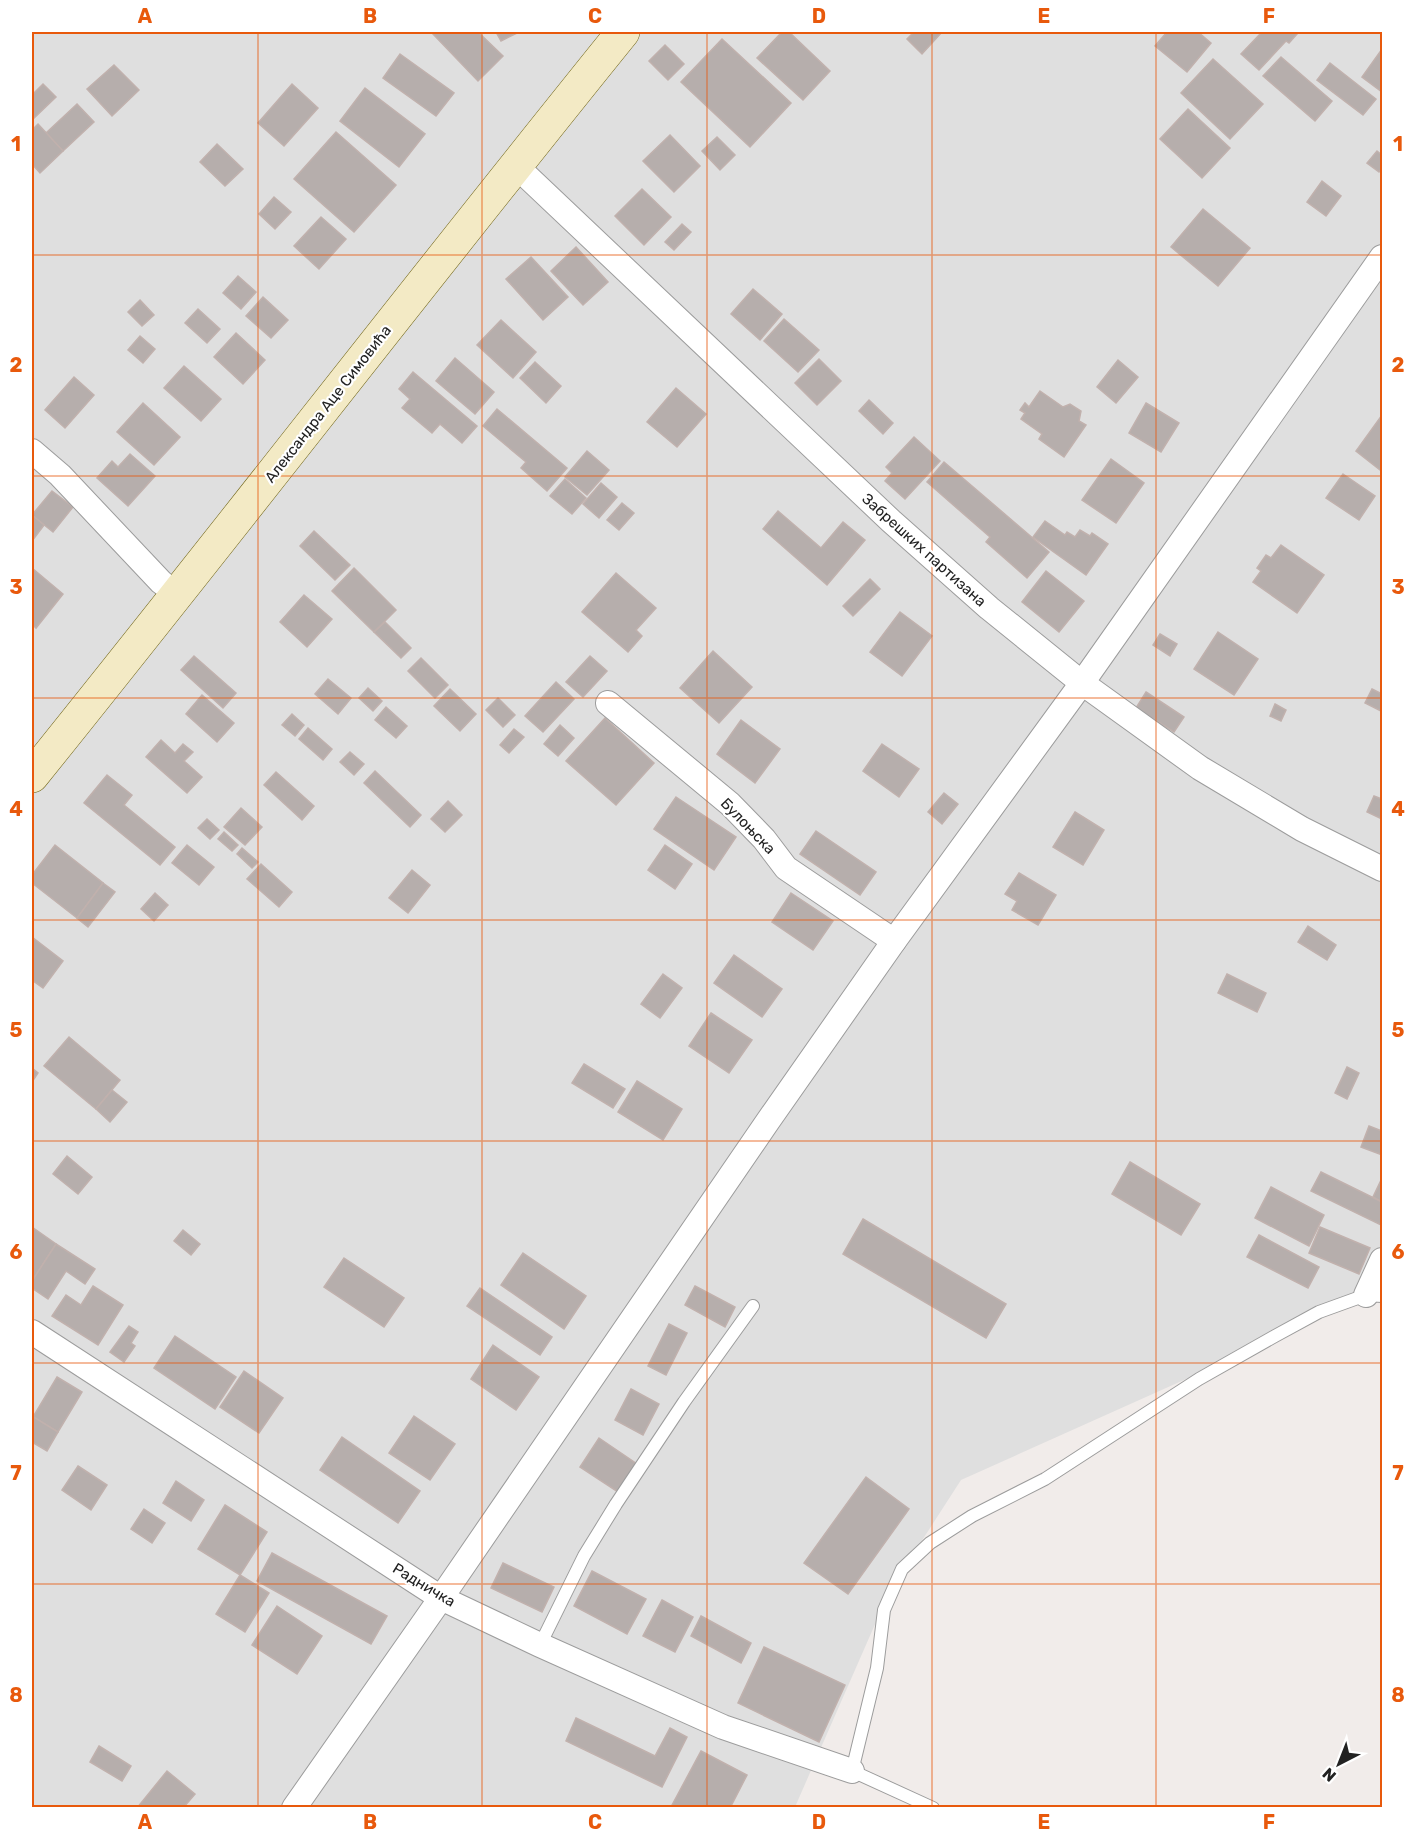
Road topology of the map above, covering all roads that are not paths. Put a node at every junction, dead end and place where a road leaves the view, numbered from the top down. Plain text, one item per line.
1 (623, 32) edge
2 (515, 165) junction
3 (1383, 257) edge
4 (32, 451) edge
5 (178, 595) junction
6 (1082, 683) junction
7 (608, 703) dead end
8 (32, 776) edge
9 (1383, 869) edge
10 (894, 941) junction
11 (1383, 1260) edge
12 (1374, 1296) edge
13 (753, 1306) dead end
14 (32, 1332) edge
15 (441, 1598) junction
16 (540, 1645) junction
17 (852, 1771) junction
18 (294, 1808) edge
19 (933, 1808) edge

1 - 2 street, Александра Аце Симовића
2 - 5 street, Александра Аце Симовића
2 - 6 street, Забрешких партизана
3 - 6 street
4 - 5 street
5 - 8 street, Александра Аце Симовића
6 - 9 street, Забрешких партизана
6 - 10 street
7 - 10 street, Булоњска
10 - 15 street
11 - 12 street
12 - 17 lane
13 - 16 lane
14 - 15 street, Радничка
15 - 16 street, Радничка
15 - 18 street
16 - 17 street, Радничка
17 - 19 lane

